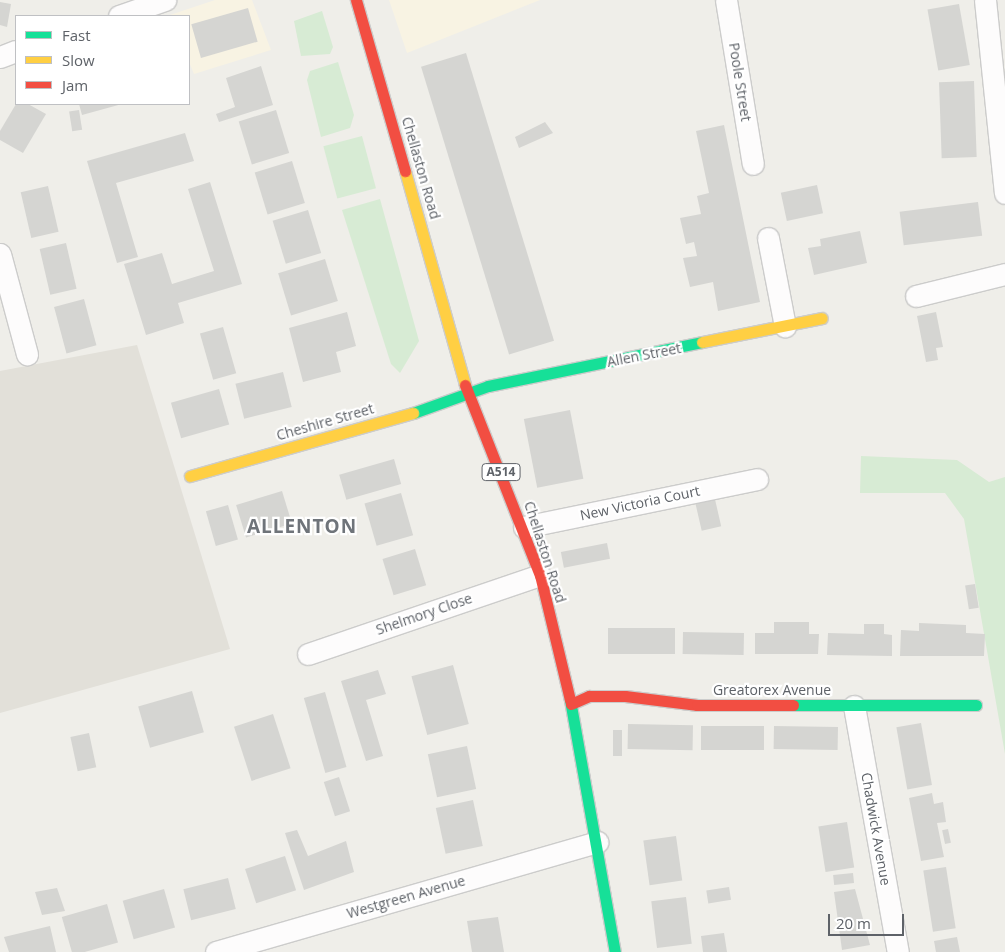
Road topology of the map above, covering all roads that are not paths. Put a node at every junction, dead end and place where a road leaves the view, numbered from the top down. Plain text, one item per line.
1 (164, 0) edge
2 (356, 0) edge
3 (726, 0) edge
4 (985, 0) edge
5 (123, 15) edge
6 (15, 52) edge
7 (0, 57) edge
8 (753, 164) dead end
9 (1005, 193) edge
10 (768, 238) dead end
11 (0, 254) edge
12 (1005, 274) edge
13 (916, 296) dead end
14 (822, 318) dead end
15 (785, 326) junction
16 (27, 354) dead end
17 (468, 394) junction
18 (190, 476) dead end
19 (757, 479) dead end
20 (524, 527) junction
21 (540, 576) junction
22 (308, 654) dead end
23 (571, 704) junction
24 (976, 705) dead end
25 (854, 706) junction
26 (597, 842) junction
27 (216, 952) edge
28 (615, 952) edge
29 (898, 952) edge

1 - 5 street
2 - 17 street, Chellaston Road / A514
3 - 8 street, Poole Street
4 - 9 street
6 - 7 street
10 - 15 street
11 - 16 street
12 - 13 street
14 - 15 street, Allen Street
15 - 17 street, Allen Street
17 - 18 street, Cheshire Street
17 - 20 street, Chellaston Road / A514
19 - 20 street, New Victoria Court
20 - 21 street, Chellaston Road / A514
21 - 22 street, Shelmory Close
21 - 23 street, Chellaston Road / A514
23 - 25 street, Greatorex Avenue
23 - 26 street, Chellaston Road / A514
24 - 25 street, Greatorex Avenue
25 - 29 street, Chadwick Avenue
26 - 27 street, Westgreen Avenue
26 - 28 street, Chellaston Road / A514

